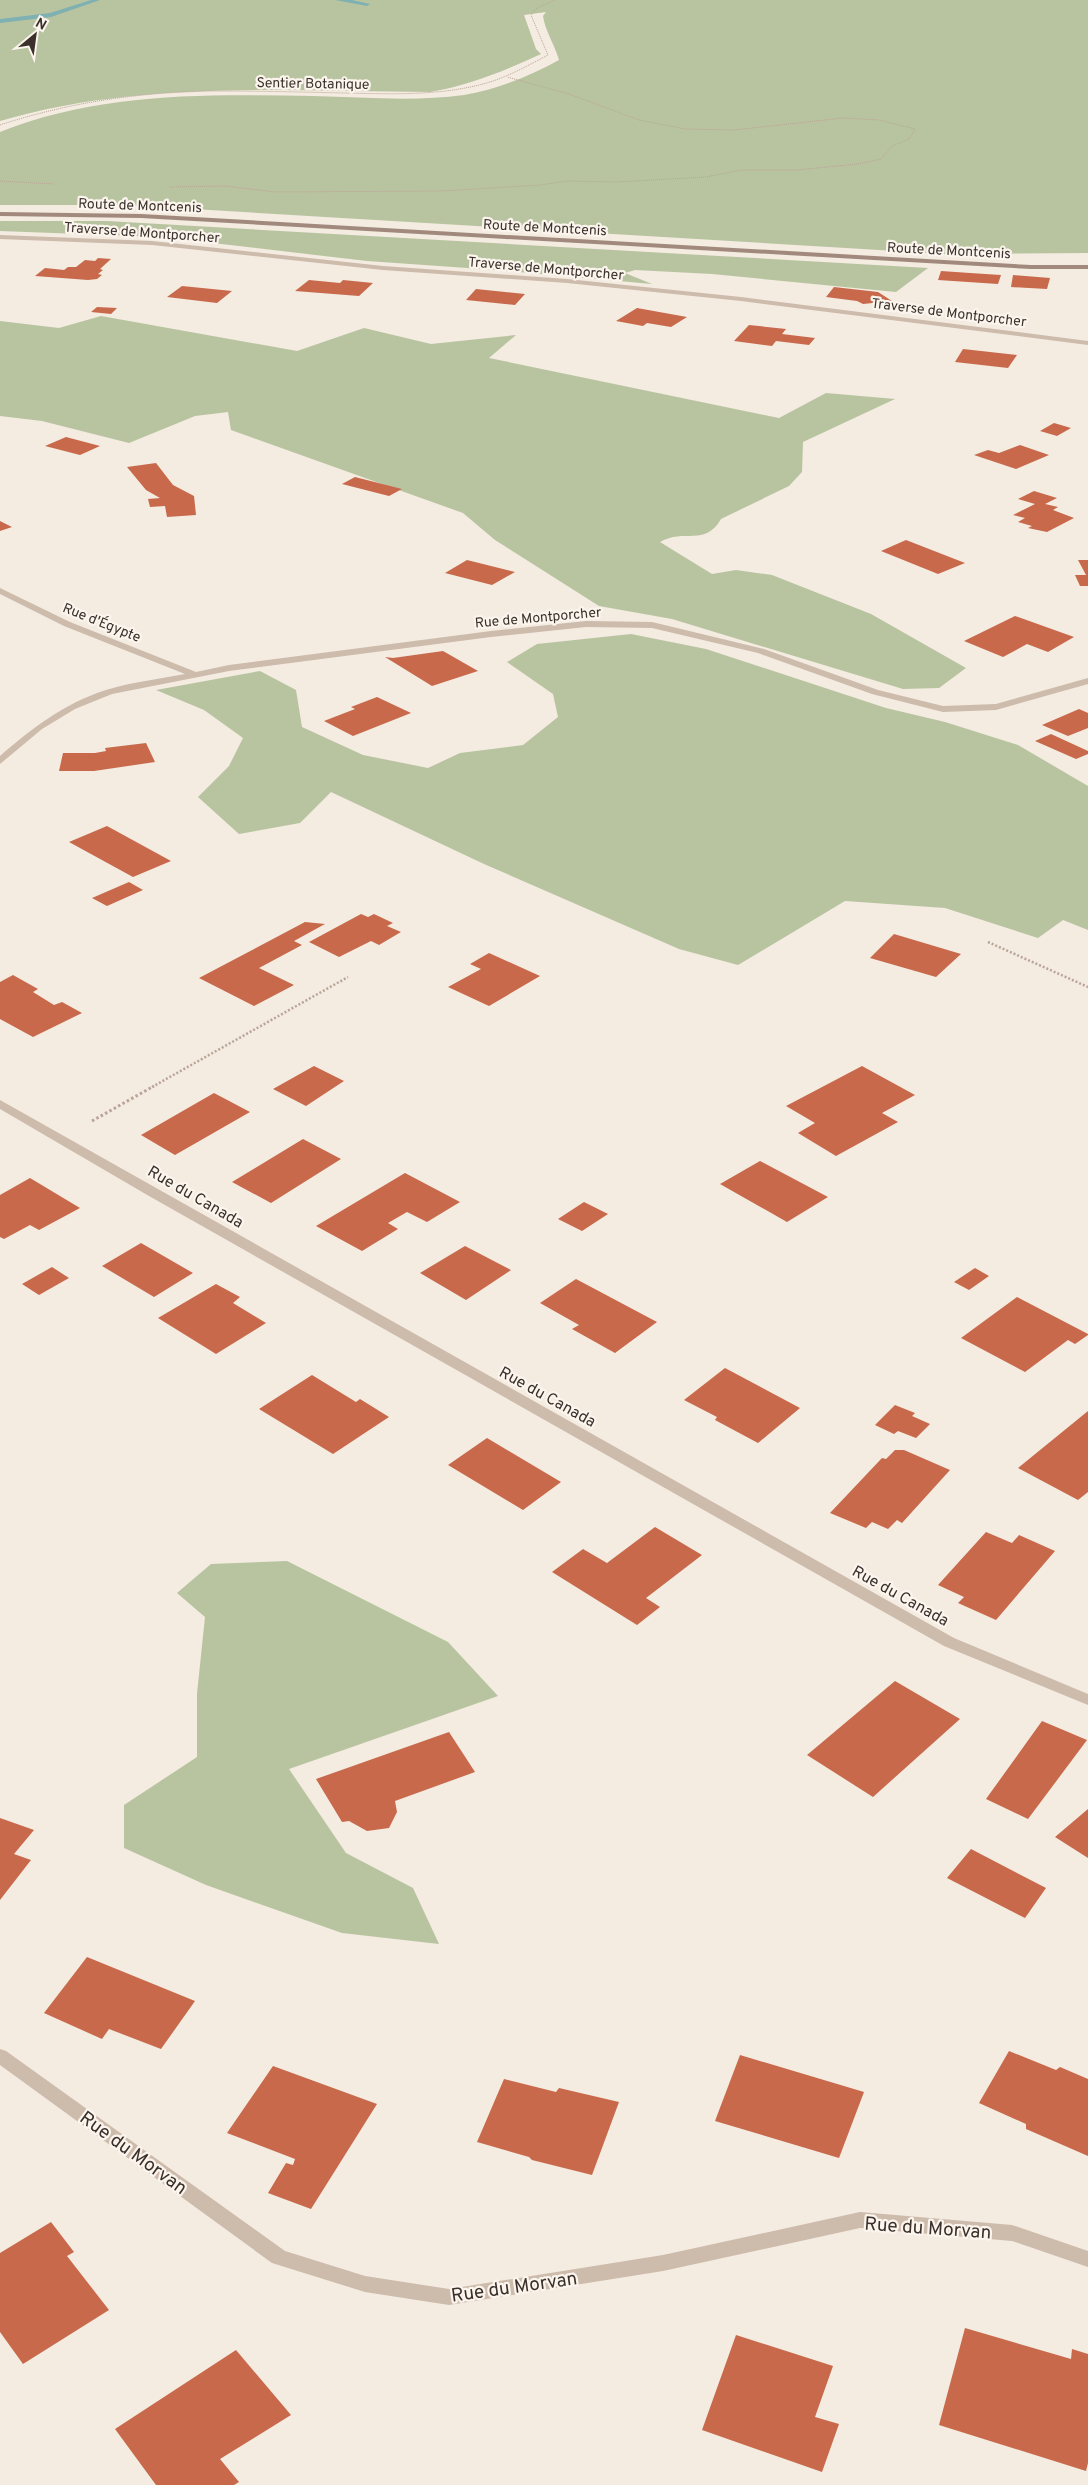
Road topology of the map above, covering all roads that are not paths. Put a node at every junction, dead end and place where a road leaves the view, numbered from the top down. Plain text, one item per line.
1 (0, 214) edge
2 (0, 237) edge
3 (1088, 267) edge
4 (1088, 342) edge
5 (0, 591) edge
6 (196, 675) junction
7 (1088, 680) edge
8 (0, 761) edge
9 (0, 1104) edge
10 (1088, 1700) edge
11 (0, 2056) edge
12 (1088, 2259) edge

1 - 3 main road, Route de Montcenis
2 - 4 street, Traverse de Montporcher
5 - 6 street, Rue d'Égypte
6 - 7 street, Rue de Montporcher
6 - 8 street, Rue de Montporcher
9 - 10 street, Rue du Canada
11 - 12 street, Rue du Morvan

